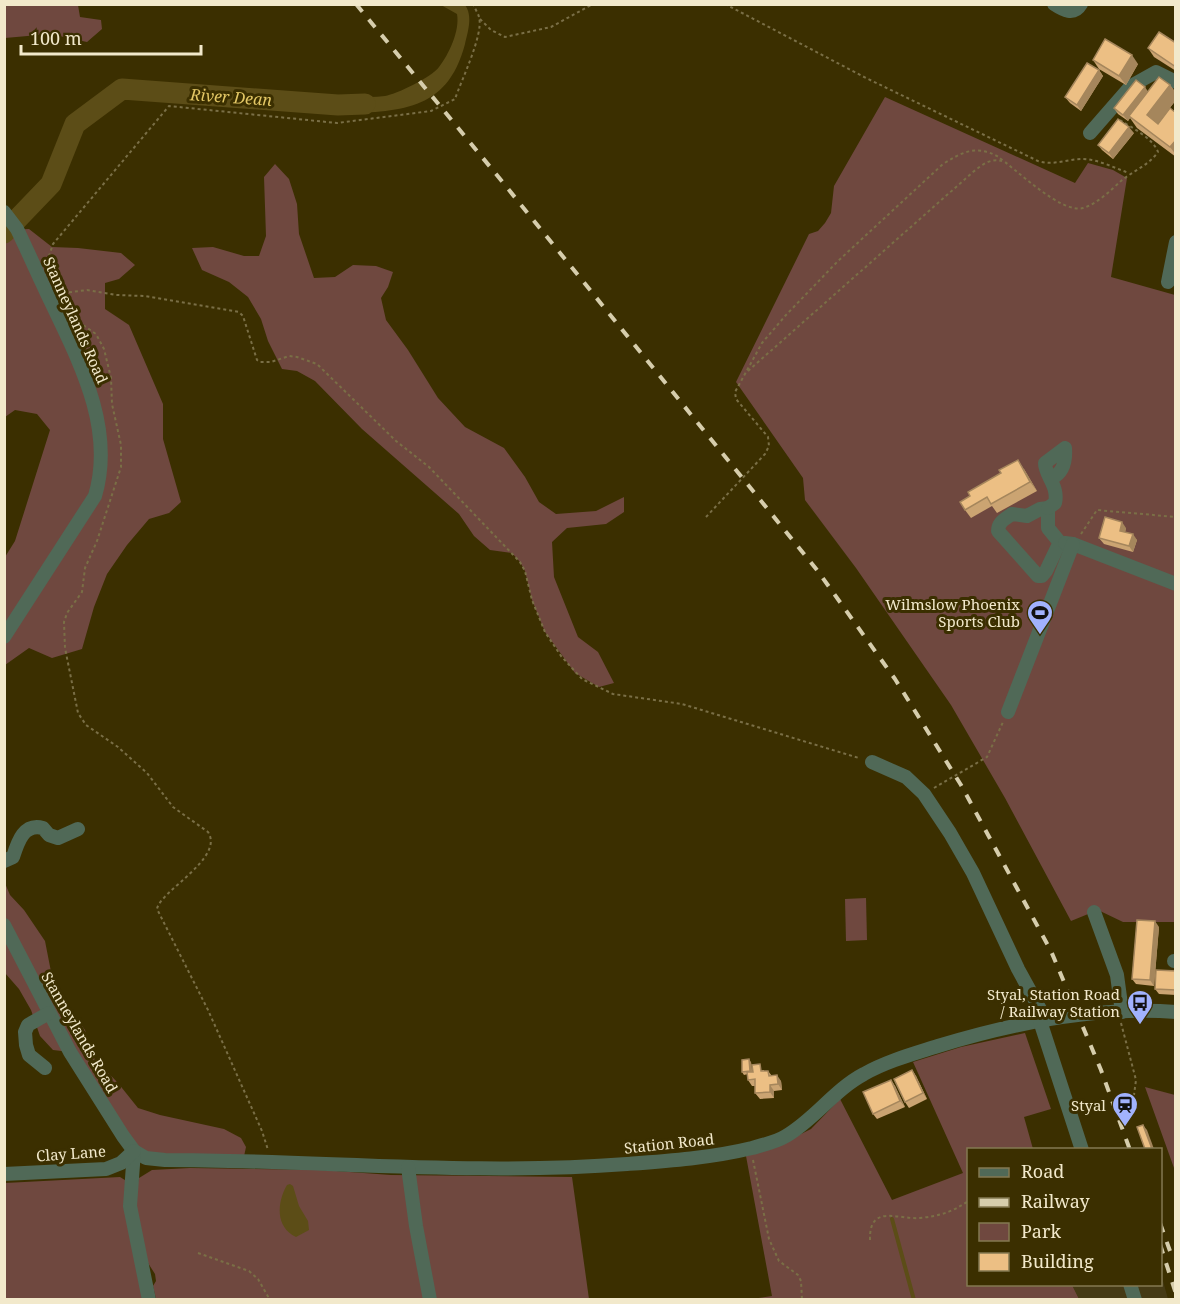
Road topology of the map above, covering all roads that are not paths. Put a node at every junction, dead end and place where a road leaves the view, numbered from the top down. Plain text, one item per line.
1 (1053, 4) edge
2 (1081, 4) edge
3 (1176, 82) edge
4 (1090, 133) dead end
5 (4, 212) edge
6 (1176, 242) edge
7 (1168, 282) dead end
8 (1052, 478) dead end
9 (1048, 508) junction
10 (1067, 544) junction
11 (1176, 584) edge
12 (4, 637) edge
13 (1008, 712) road end
14 (872, 762) road end
15 (78, 829) dead end
16 (4, 861) edge
17 (1094, 912) dead end
18 (4, 925) edge
19 (49, 1012) junction
20 (1116, 1012) junction
21 (1176, 1012) edge
22 (1045, 1020) junction
23 (45, 1068) dead end
24 (1082, 1148) edge
25 (134, 1151) junction
26 (408, 1167) junction
27 (4, 1174) edge
28 (149, 1299) edge
29 (430, 1299) edge

1 - 2 street
3 - 4 street
5 - 12 street, Stanneylands Road
6 - 7 street
8 - 9 street
9 - 10 street
9 - 10 street
10 - 11 street
10 - 13 street
14 - 22 street
15 - 16 street
17 - 20 street
18 - 19 street, Stanneylands Road
19 - 23 street
19 - 25 street, Stanneylands Road
20 - 21 street, Station Road
20 - 22 street, Station Road
22 - 24 street
22 - 26 street, Station Road
25 - 26 street, Station Road
25 - 27 street, Clay Lane
25 - 28 street
26 - 29 street

